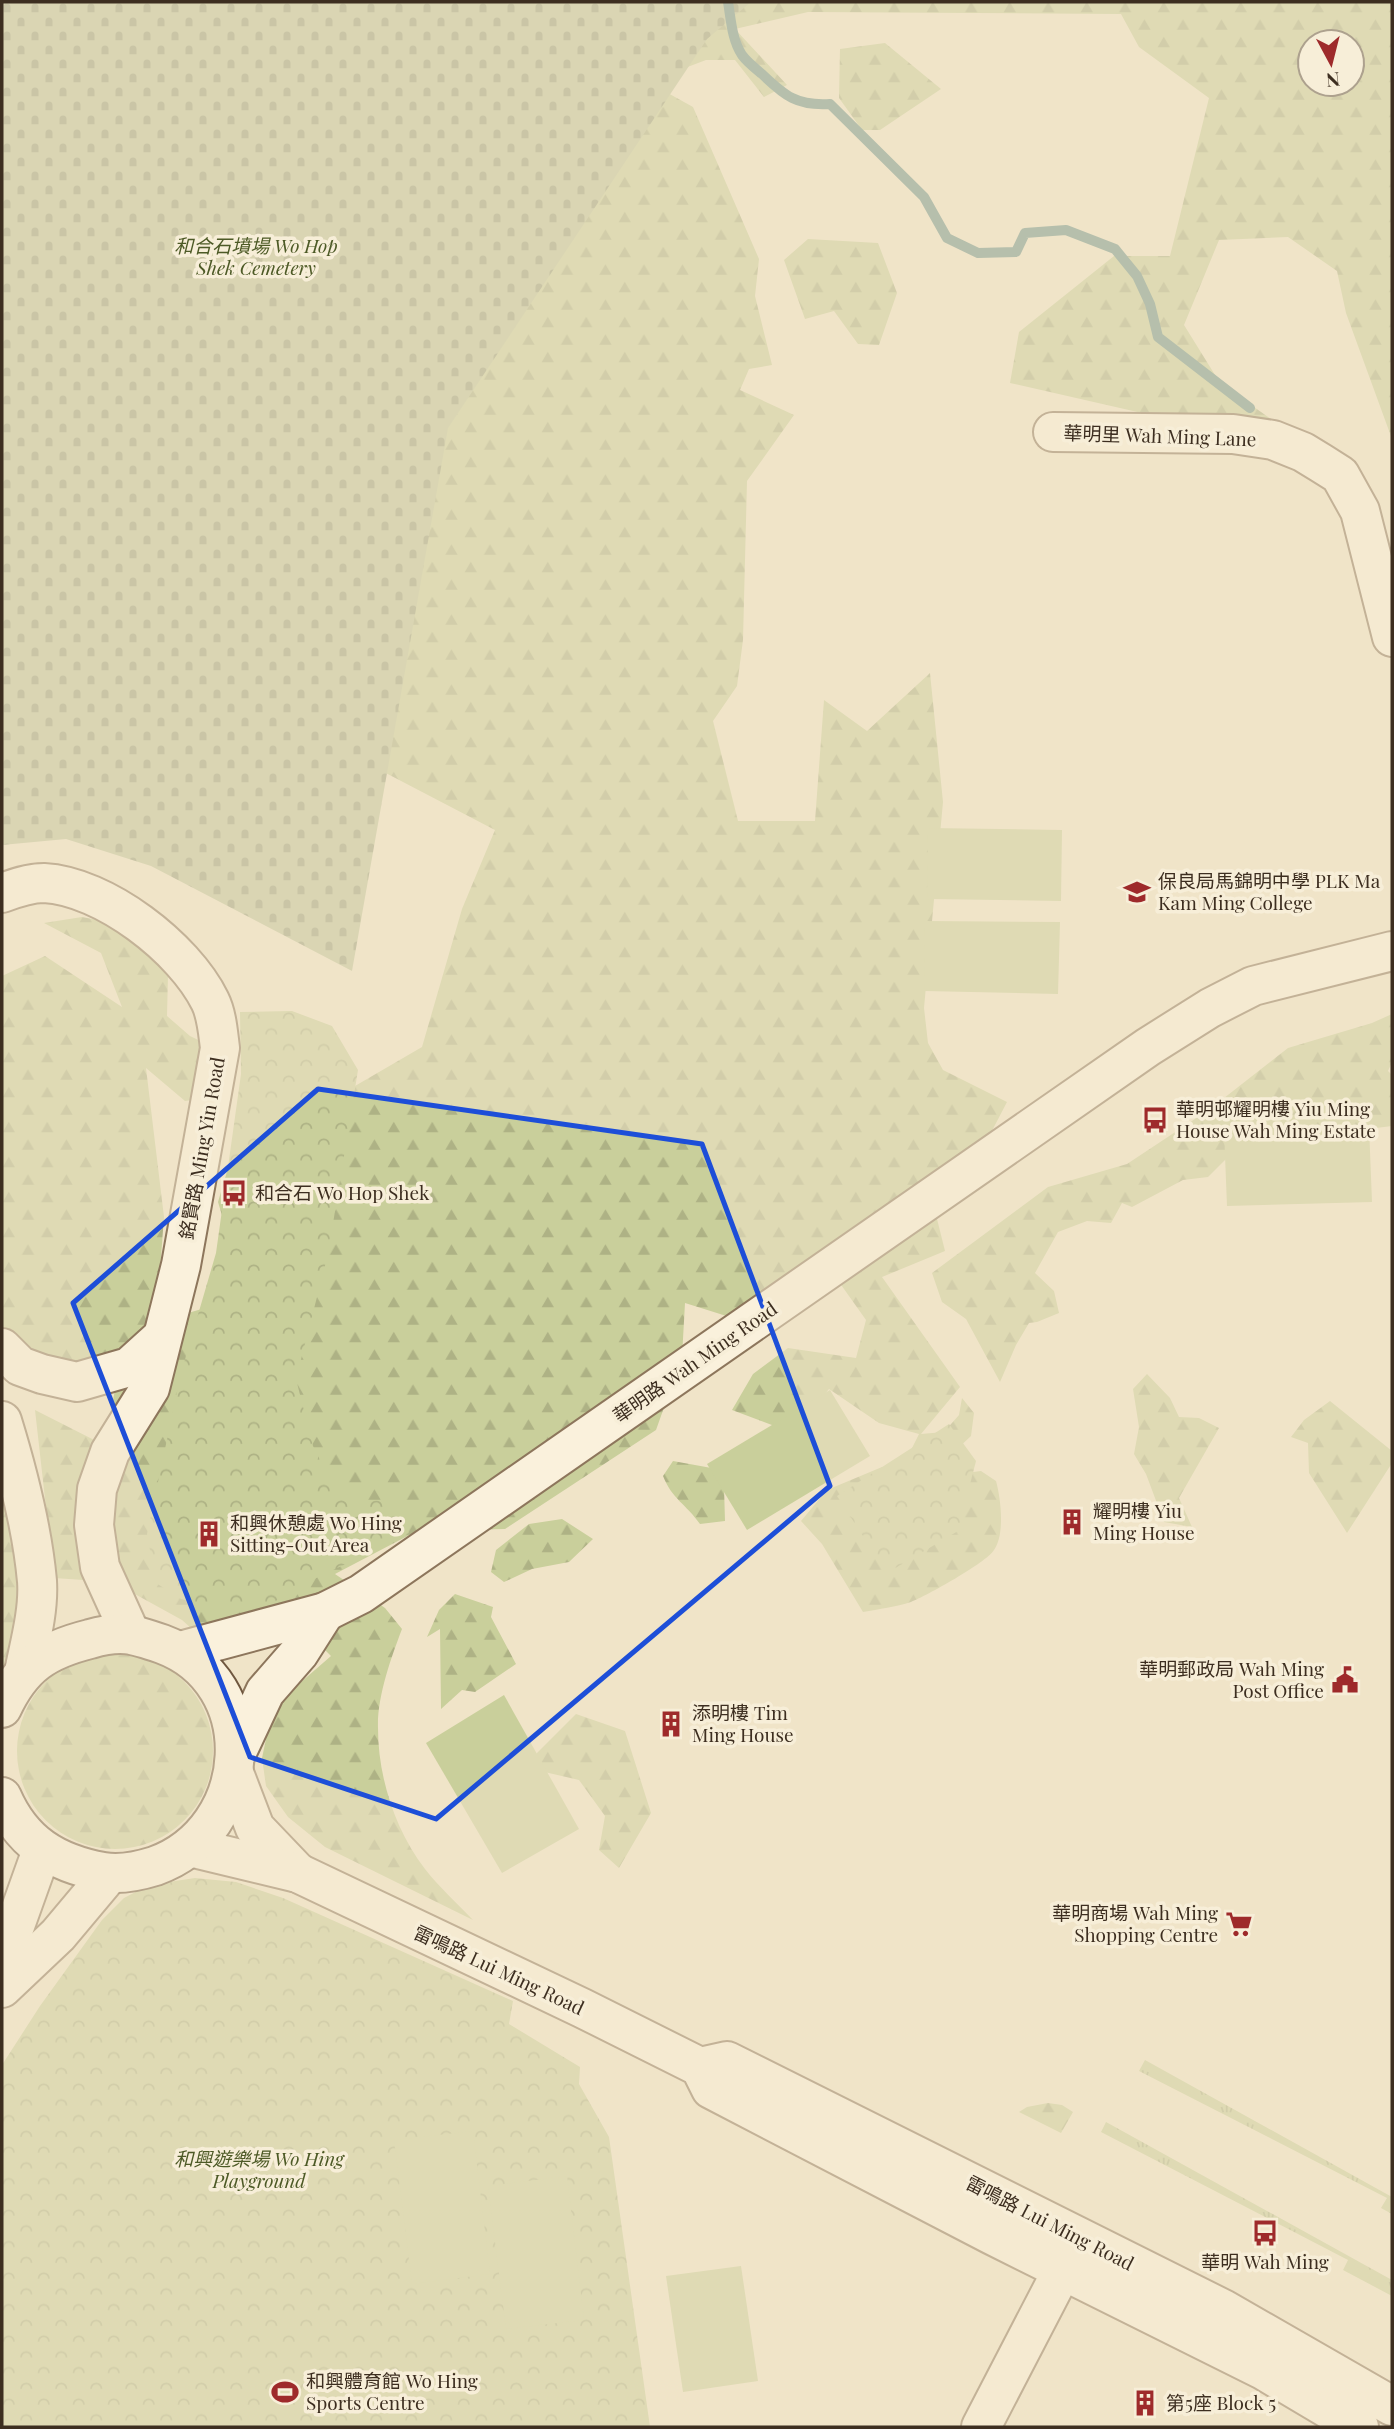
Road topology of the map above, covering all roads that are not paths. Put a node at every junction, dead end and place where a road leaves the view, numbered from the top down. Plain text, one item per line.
1 (1053, 432) dead end
2 (1392, 637) edge
3 (2, 892) edge
4 (1392, 951) edge
5 (1392, 977) edge
6 (1063, 1107) junction
7 (161, 1338) junction
8 (2, 1348) edge
9 (2, 1421) edge
10 (325, 1612) junction
11 (130, 1633) junction
12 (180, 1651) junction
13 (9, 1694) edge
14 (235, 1765) junction
15 (2, 1797) edge
16 (190, 1847) junction
17 (42, 1850) junction
18 (298, 1873) junction
19 (110, 1874) junction
20 (2, 1962) edge
21 (2, 1988) edge
22 (700, 2067) junction
23 (1063, 2269) junction
24 (1392, 2406) edge
25 (981, 2427) edge
26 (1359, 2427) edge

1 - 2 street, 華明里 Wah Ming Lane
3 - 7 street, 銘賢路 Ming Yin Road
4 - 6 street, 華明路 Wah Ming Road
5 - 6 street, 華明路 Wah Ming Road
6 - 10 street, 華明路 Wah Ming Road
7 - 8 street
7 - 11 street, 銘賢路 Ming Yin Road
9 - 13 street
10 - 12 street, 華明路 Wah Ming Road
10 - 14 street
11 - 12 street
11 - 13 street
12 - 14 street
14 - 16 street
14 - 18 street, 雷鳴路 Lui Ming Road
15 - 17 street
16 - 18 street, 雷鳴路 Lui Ming Road
16 - 19 street
17 - 19 street
17 - 20 street
18 - 22 street, 雷鳴路 Lui Ming Road
19 - 21 street
22 - 23 street, 雷鳴路 Lui Ming Road
22 - 24 street, 雷鳴路 Lui Ming Road
23 - 25 street
23 - 26 street, 雷鳴路 Lui Ming Road

